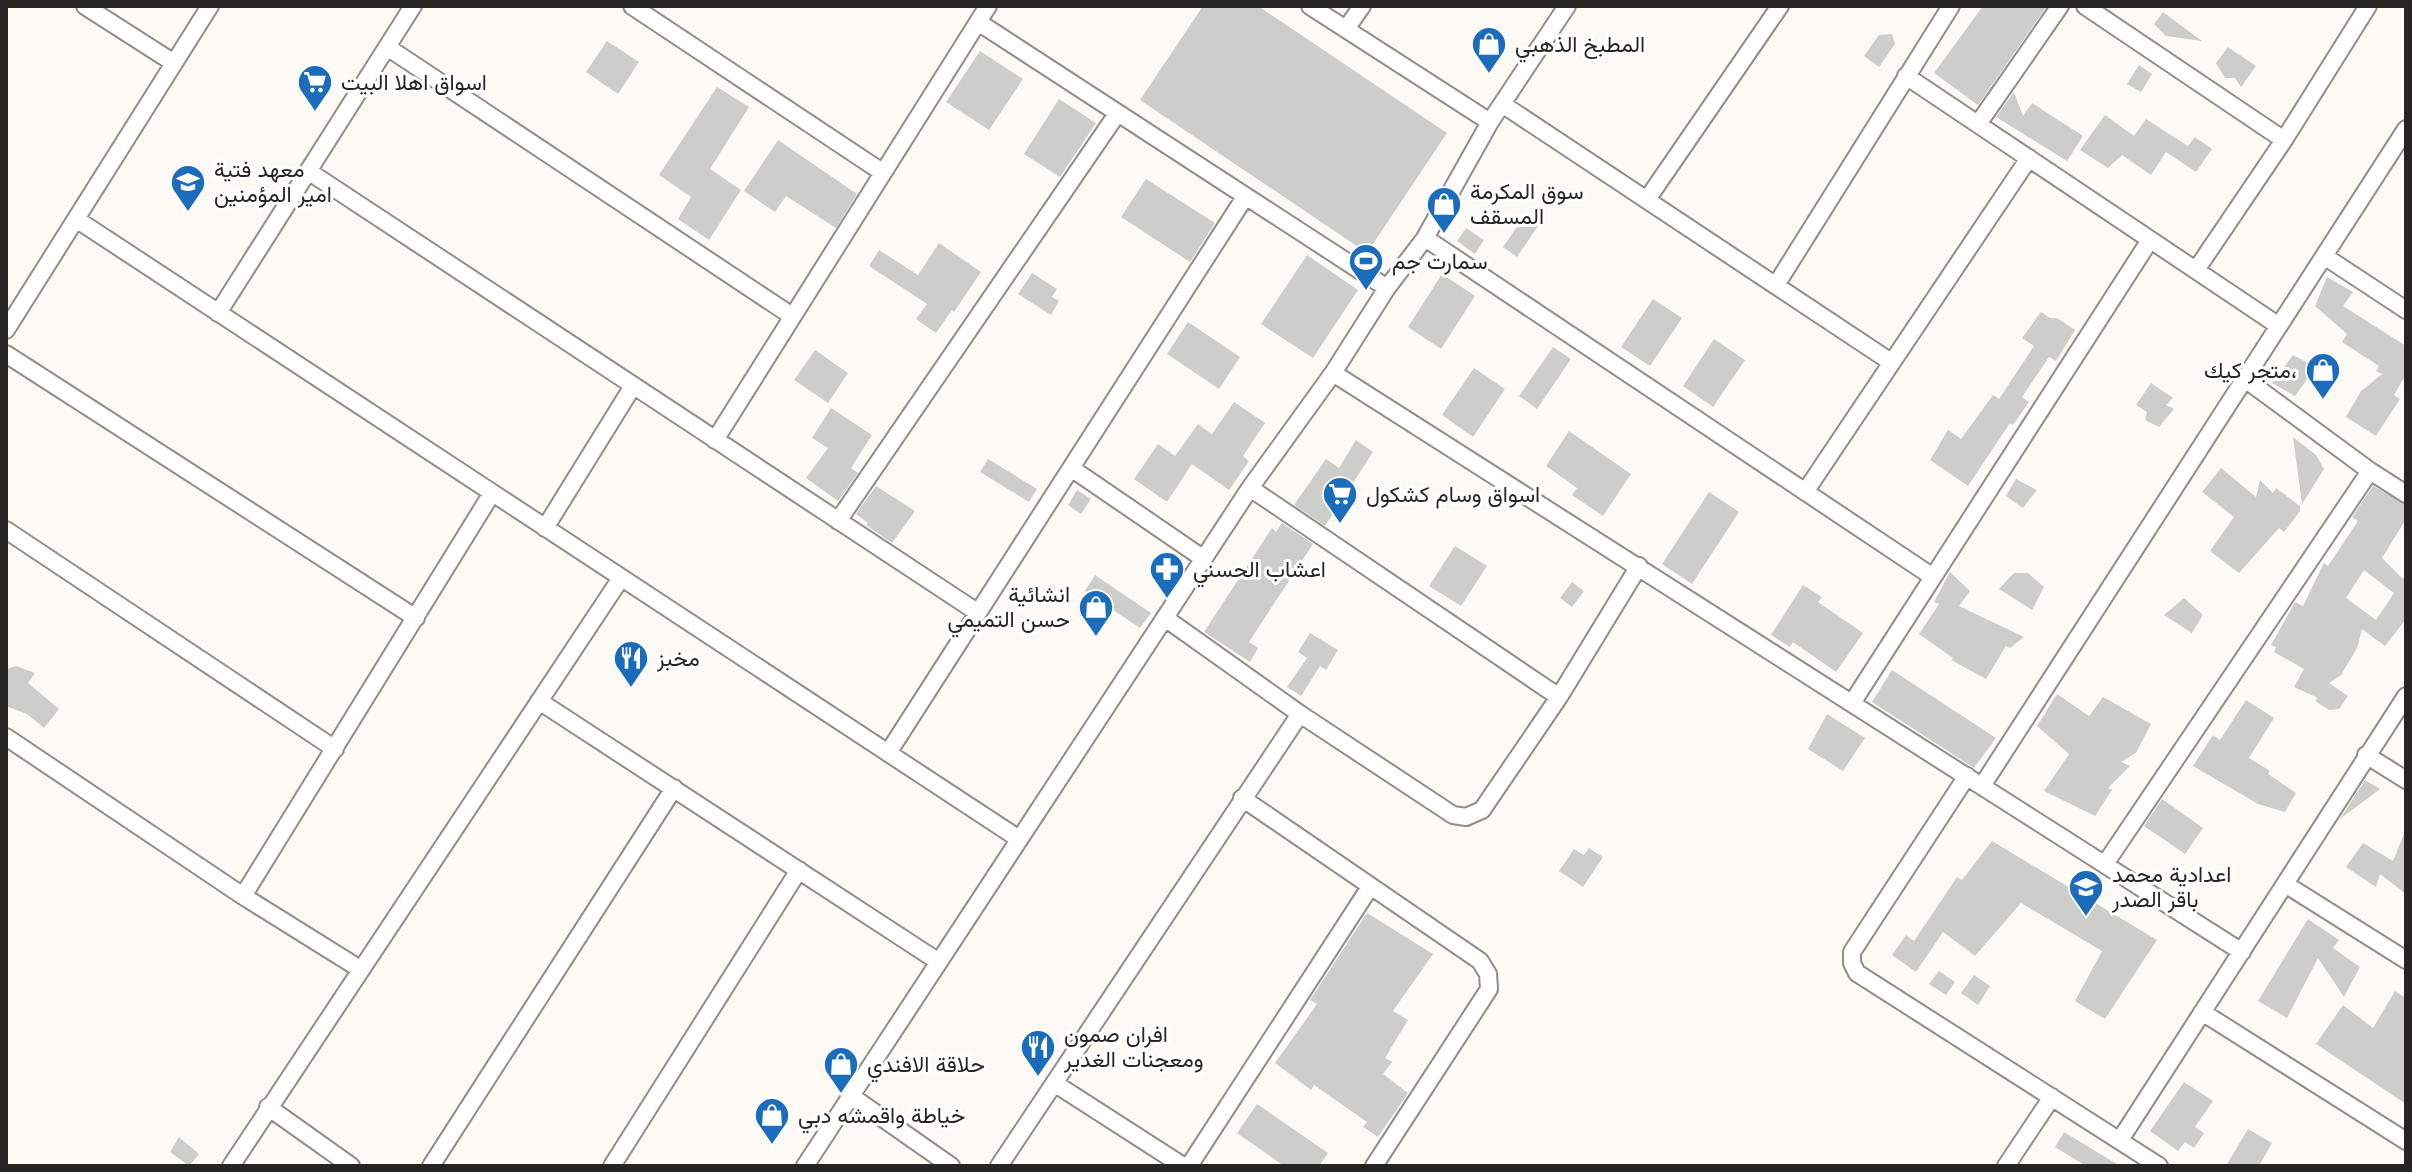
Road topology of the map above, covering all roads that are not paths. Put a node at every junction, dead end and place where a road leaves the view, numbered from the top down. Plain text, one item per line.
1 (85, 6) edge
2 (210, 6) edge
3 (413, 6) edge
4 (632, 6) edge
5 (988, 6) edge
6 (1310, 6) edge
7 (1362, 6) edge
8 (1567, 6) edge
9 (1780, 6) edge
10 (1951, 6) edge
11 (2060, 6) edge
12 (2085, 6) edge
13 (2368, 6) edge
14 (978, 22) junction
15 (1346, 29) junction
16 (387, 47) junction
17 (174, 63) junction
18 (1906, 76) junction
19 (1502, 104) junction
20 (1117, 114) junction
21 (1490, 122) junction
22 (1978, 124) junction
23 (2406, 129) edge
24 (2284, 140) junction
25 (2029, 158) junction
26 (308, 171) junction
27 (882, 172) junction
28 (1245, 197) junction
29 (1648, 198) junction
30 (76, 219) junction
31 (1425, 238) junction
32 (2150, 240) junction
33 (2324, 256) junction
34 (2196, 270) junction
35 (1776, 285) junction
36 (1387, 288) junction
37 (2406, 310) edge
38 (218, 313) junction
39 (792, 316) junction
40 (2279, 326) junction
41 (6, 330) edge
42 (6, 354) edge
43 (1891, 362) junction
44 (1333, 373) junction
45 (2245, 379) junction
46 (633, 386) junction
47 (715, 440) junction
48 (1071, 468) junction
49 (2370, 471) junction
50 (1250, 488) junction
51 (1805, 492) junction
52 (492, 493) junction
53 (2406, 494) edge
54 (838, 521) junction
55 (545, 528) junction
56 (6, 530) edge
57 (1204, 559) junction
58 (1639, 566) junction
59 (1933, 577) junction
60 (621, 578) junction
61 (977, 612) junction
62 (416, 618) junction
63 (1165, 618) junction
64 (2406, 696) edge
65 (1559, 697) junction
66 (539, 701) junction
67 (1852, 703) junction
68 (1300, 714) junction
69 (6, 737) edge
70 (335, 749) junction
71 (888, 753) junction
72 (2366, 755) junction
73 (1967, 776) junction
74 (2406, 780) edge
75 (1982, 786) junction
76 (674, 788) junction
77 (1242, 798) junction
78 (1019, 839) junction
79 (2105, 864) junction
80 (799, 870) junction
81 (2285, 884) junction
82 (1370, 887) junction
83 (243, 896) junction
84 (2242, 952) junction
85 (2406, 960) edge
86 (939, 962) junction
87 (360, 969) junction
88 (2202, 1012) junction
89 (1054, 1083) junction
90 (851, 1096) junction
91 (2052, 1097) junction
92 (268, 1107) junction
93 (2120, 1140) junction
94 (2406, 1141) edge
95 (1382, 1163) edge
96 (231, 1166) edge
97 (351, 1166) edge
98 (431, 1166) edge
99 (612, 1166) edge
100 (805, 1166) edge
101 (951, 1166) edge
102 (999, 1166) edge
103 (1186, 1166) edge
104 (2006, 1166) edge
105 (2159, 1166) edge

1 - 17 street
2 - 17 street
3 - 16 street
4 - 27 street
5 - 14 street
6 - 15 street
7 - 15 street
8 - 19 street
9 - 29 street
10 - 18 street
11 - 22 street
12 - 24 street
13 - 24 street
14 - 20 street
14 - 27 street
15 - 21 street
16 - 26 street
16 - 39 street
17 - 30 street
18 - 22 street
18 - 35 street
19 - 21 street
19 - 29 street
20 - 28 street
20 - 54 street
21 - 31 street
22 - 25 street
23 - 33 street
24 - 34 street
25 - 32 street
25 - 43 street
26 - 38 street
26 - 46 street
27 - 39 street
28 - 36 street
28 - 48 street
29 - 35 street
30 - 38 street
30 - 41 street
31 - 36 street
31 - 51 street
32 - 34 street
32 - 59 street
33 - 37 street
33 - 40 street
34 - 40 street
35 - 43 street
36 - 44 street
38 - 52 street
39 - 47 street
40 - 45 street
42 - 62 street
43 - 51 street
44 - 50 street
44 - 58 street
45 - 49 street
45 - 75 street
46 - 47 street
46 - 55 street
47 - 54 street
48 - 57 street
48 - 61 street
49 - 53 street
49 - 79 street
50 - 57 street
50 - 65 street
51 - 59 street
52 - 55 street
52 - 62 street
54 - 61 street
55 - 60 street
56 - 70 street
57 - 63 street
58 - 65 street
58 - 67 street
59 - 67 street
60 - 66 street
60 - 71 street
61 - 71 street
62 - 70 street
63 - 68 street
63 - 78 street
64 - 72 street
65 - 68 street
66 - 76 street
66 - 87 street
67 - 73 street
68 - 77 street
69 - 83 street
70 - 83 street
71 - 78 street
72 - 74 street
72 - 81 street
73 - 75 street
73 - 91 street
75 - 79 street
76 - 80 street
76 - 98 street
77 - 82 street
77 - 89 street
78 - 86 street
79 - 84 street
80 - 86 street
80 - 99 street
81 - 84 street
81 - 85 street
82 - 95 street
82 - 103 street
83 - 87 street
84 - 88 street
86 - 90 street
87 - 92 street
88 - 93 street
88 - 94 street
89 - 102 street
89 - 103 street
90 - 100 street
90 - 101 street
91 - 93 street
91 - 104 street
92 - 96 street
92 - 97 street
93 - 105 street

